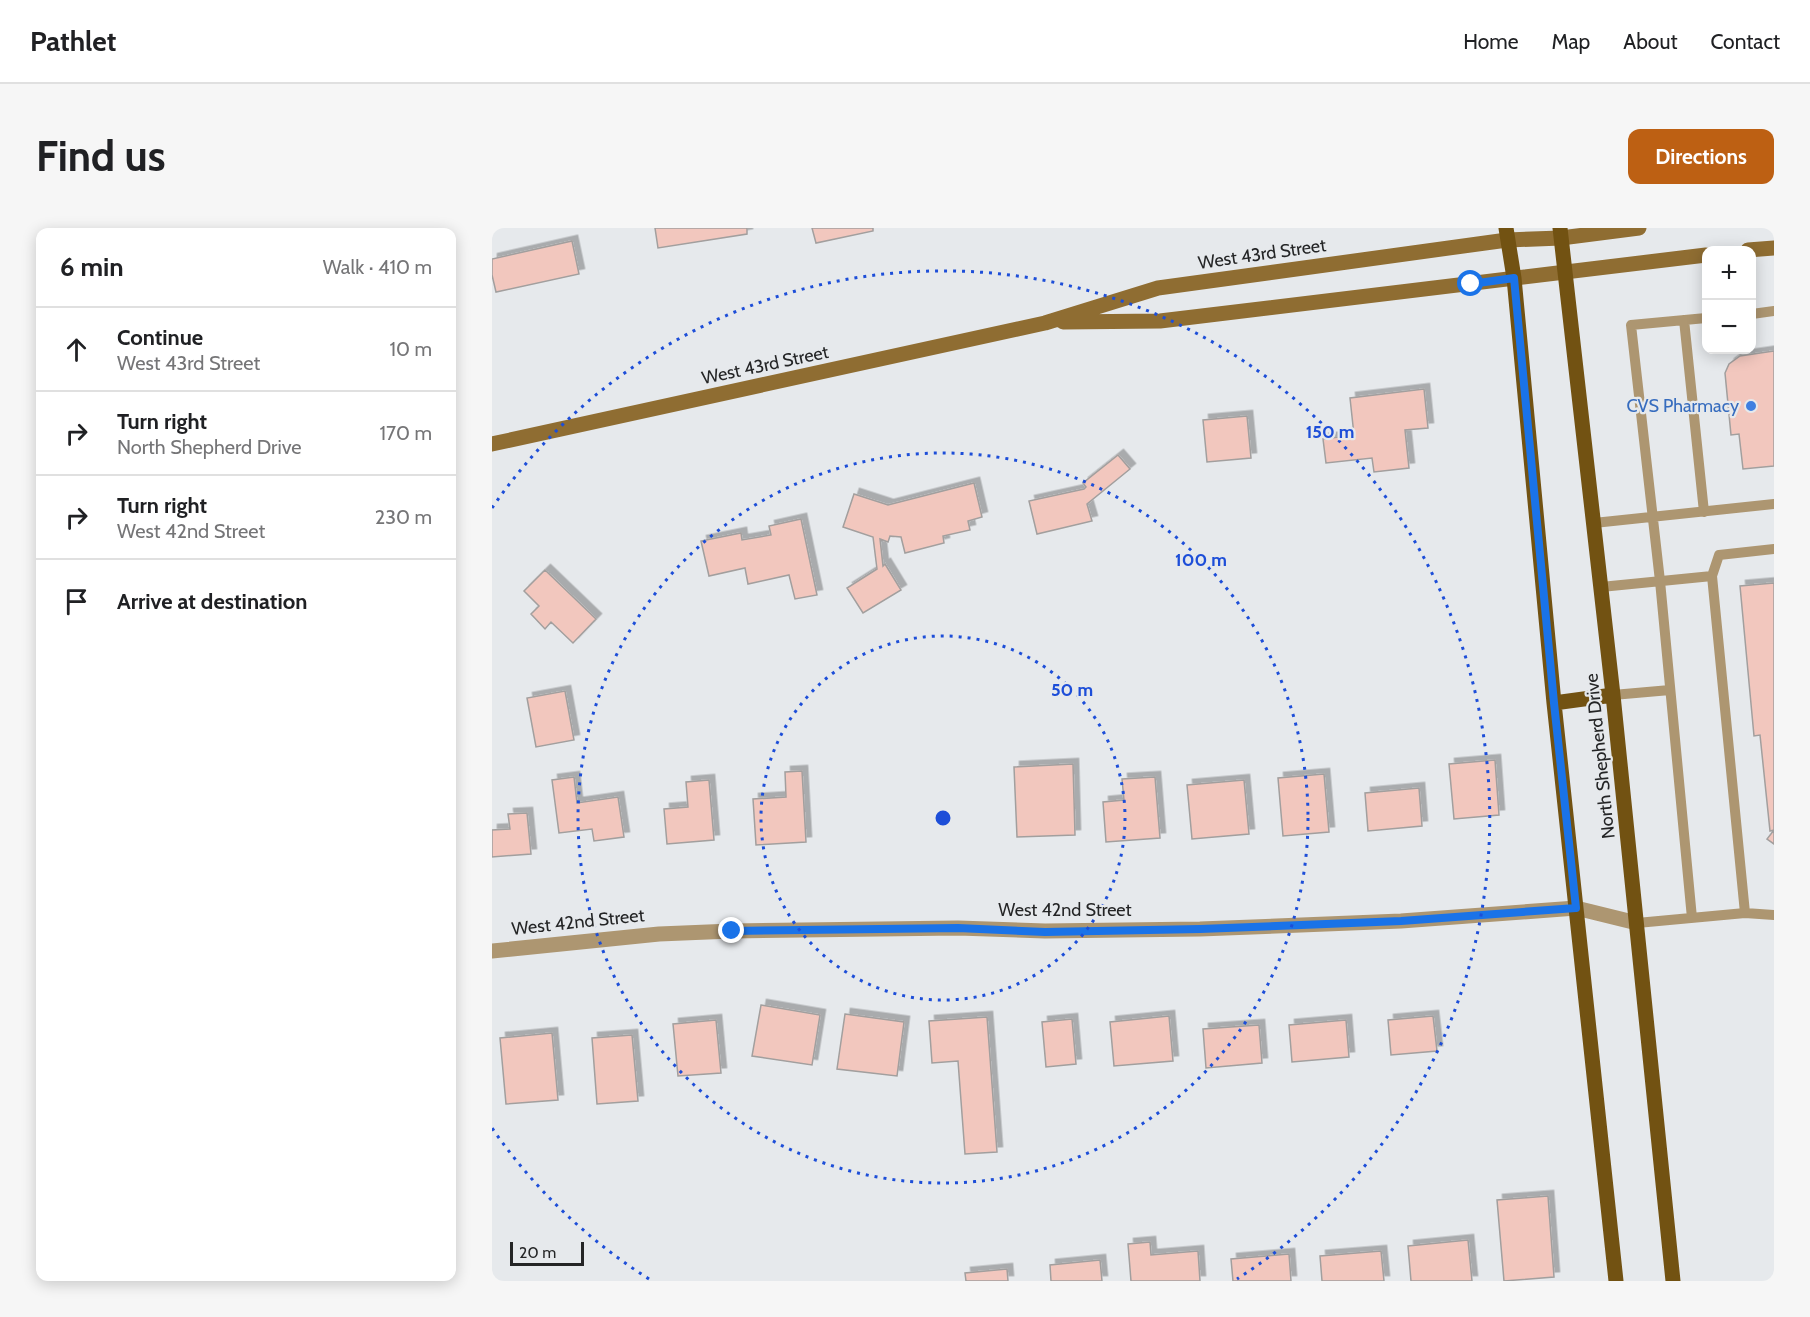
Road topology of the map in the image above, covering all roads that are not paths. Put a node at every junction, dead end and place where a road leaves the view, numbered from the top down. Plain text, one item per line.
1 (1639, 228) edge
2 (1560, 233) edge
3 (1507, 234) edge
4 (1774, 248) edge
5 (1756, 249) edge
6 (1702, 256) edge
7 (1565, 271) junction
8 (1514, 278) junction
9 (1774, 311) edge
10 (1756, 313) edge
11 (1702, 318) edge
12 (1684, 320) junction
13 (1046, 323) junction
14 (492, 444) edge
15 (1774, 504) edge
16 (1704, 512) junction
17 (1653, 518) junction
18 (1594, 524) junction
19 (1774, 549) edge
20 (1712, 576) junction
21 (1660, 581) junction
22 (1601, 587) junction
23 (1670, 690) junction
24 (1613, 695) junction
25 (1554, 703) junction
26 (1576, 908) junction
27 (1745, 913) junction
28 (1774, 915) edge
29 (1692, 918) junction
30 (1637, 924) junction
31 (492, 951) edge
32 (1616, 1281) edge
33 (1673, 1281) edge

1 - 2 main road, West 43rd Street
2 - 3 main road, West 43rd Street
2 - 7 main road, North Shepherd Drive
3 - 8 main road
3 - 13 main road, West 43rd Street
4 - 5 main road
6 - 7 main road, West 43rd Street
7 - 8 main road, West 43rd Street
7 - 18 main road, North Shepherd Drive
8 - 13 main road, West 43rd Street
8 - 25 main road
9 - 10 lane
11 - 12 lane
12 - 16 lane
12 - 17 lane
13 - 14 main road, West 43rd Street
15 - 16 lane
16 - 17 lane
17 - 18 lane
17 - 21 lane
18 - 22 main road, North Shepherd Drive
19 - 20 lane
20 - 21 lane
20 - 27 lane
21 - 22 lane
21 - 23 lane
22 - 24 main road, North Shepherd Drive
23 - 24 lane
23 - 29 lane
24 - 25 main road
24 - 30 main road, North Shepherd Drive
25 - 26 main road
26 - 30 street, West 42nd Street
26 - 31 street, West 42nd Street
26 - 32 main road
27 - 28 lane
27 - 29 lane
29 - 30 lane
30 - 33 main road, North Shepherd Drive

